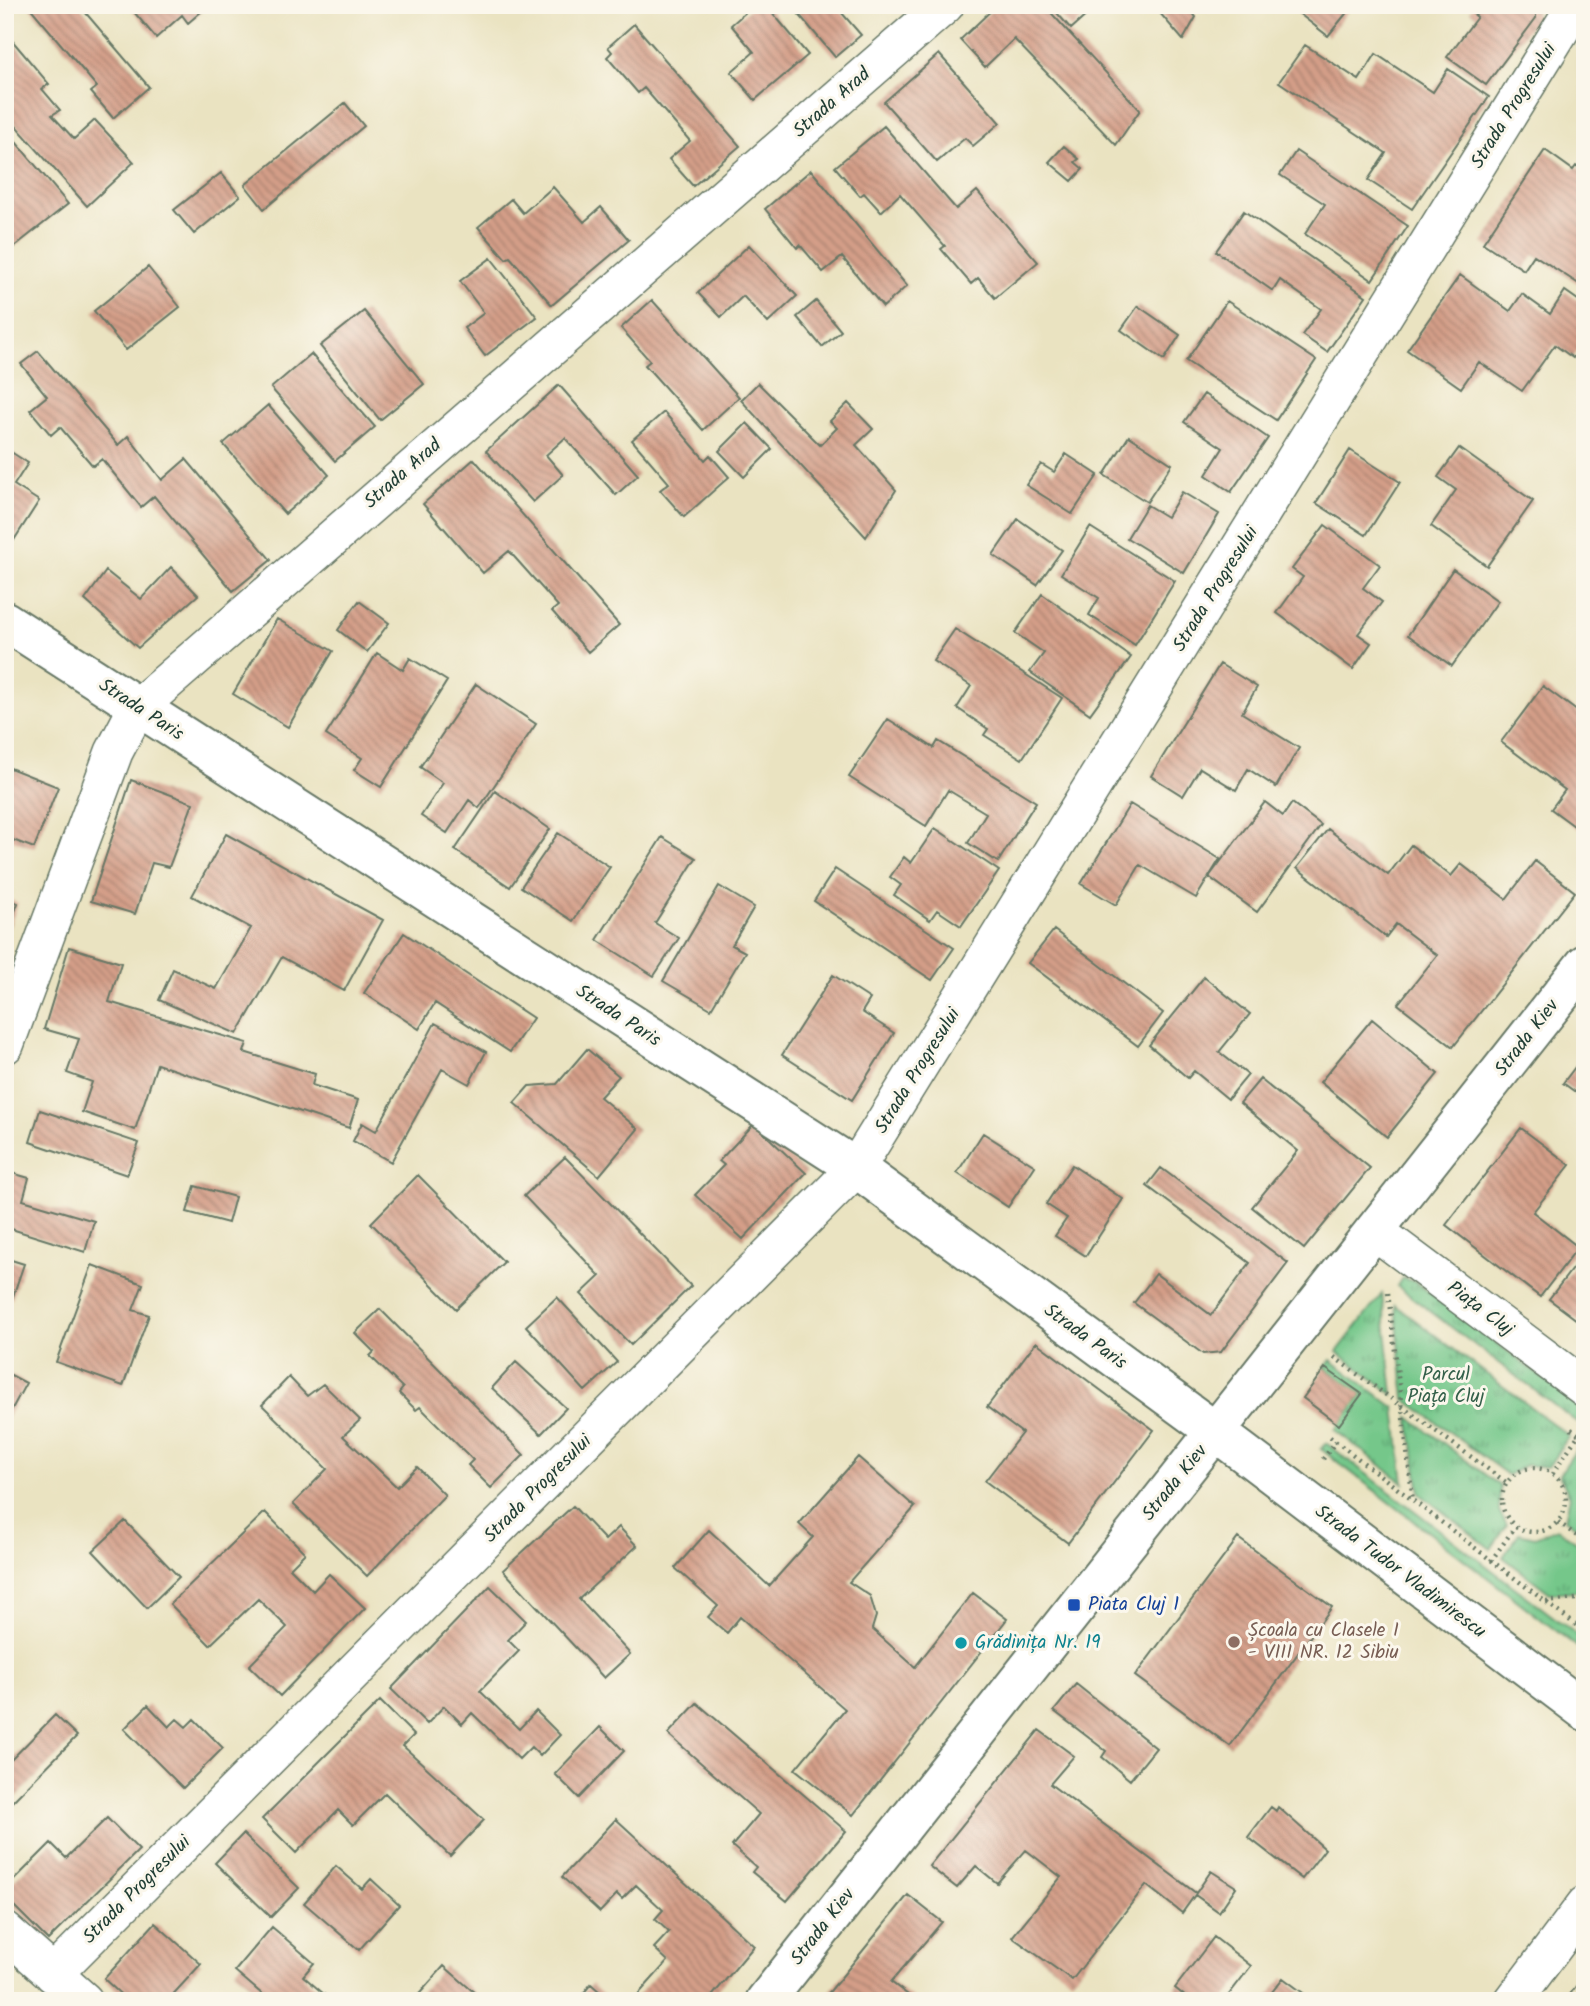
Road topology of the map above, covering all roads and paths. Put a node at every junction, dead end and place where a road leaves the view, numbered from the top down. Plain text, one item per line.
1 (945, 5) edge
2 (1576, 5) edge
3 (5, 621) edge
4 (137, 708) junction
5 (1585, 964) edge
6 (5, 1045) edge
7 (856, 1168) junction
8 (1375, 1231) junction
9 (1398, 1297) dead end
10 (1334, 1357) dead end
11 (1585, 1388) edge
12 (1402, 1406) junction
13 (1568, 1426) dead end
14 (1216, 1432) junction
15 (1578, 1434) junction
16 (1330, 1437) dead end
17 (1585, 1439) edge
18 (1552, 1474) junction
19 (1507, 1483) junction
20 (1413, 1501) junction
21 (1558, 1522) junction
22 (1515, 1527) junction
23 (1585, 1542) edge
24 (1491, 1561) junction
25 (1585, 1598) edge
26 (1545, 1602) junction
27 (1585, 1633) edge
28 (1585, 1711) edge
29 (1585, 1905) edge
30 (5, 1931) edge
31 (53, 1974) junction
32 (84, 2001) edge
33 (765, 2001) edge
34 (1513, 2001) edge

1 - 4 street, Strada Arad
2 - 7 street, Strada Progresului
3 - 4 street, Strada Paris
4 - 6 street, Strada Arad
4 - 7 street, Strada Paris
5 - 8 street, Strada Kiev
7 - 14 street, Strada Paris
7 - 31 street, Strada Progresului
8 - 11 street, Piața Cluj
8 - 14 street, Strada Kiev
9 - 12 path
10 - 12 path
12 - 19 path
12 - 20 path
13 - 15 path
14 - 28 street, Strada Tudor Vladimirescu
14 - 33 street, Strada Kiev
15 - 17 path
15 - 18 path
16 - 20 path
18 - 19 path
18 - 21 path
19 - 22 path
20 - 24 path
21 - 22 path
21 - 23 path
22 - 24 path
24 - 26 path
25 - 26 path
26 - 27 path
29 - 34 street
30 - 31 street
31 - 32 street

